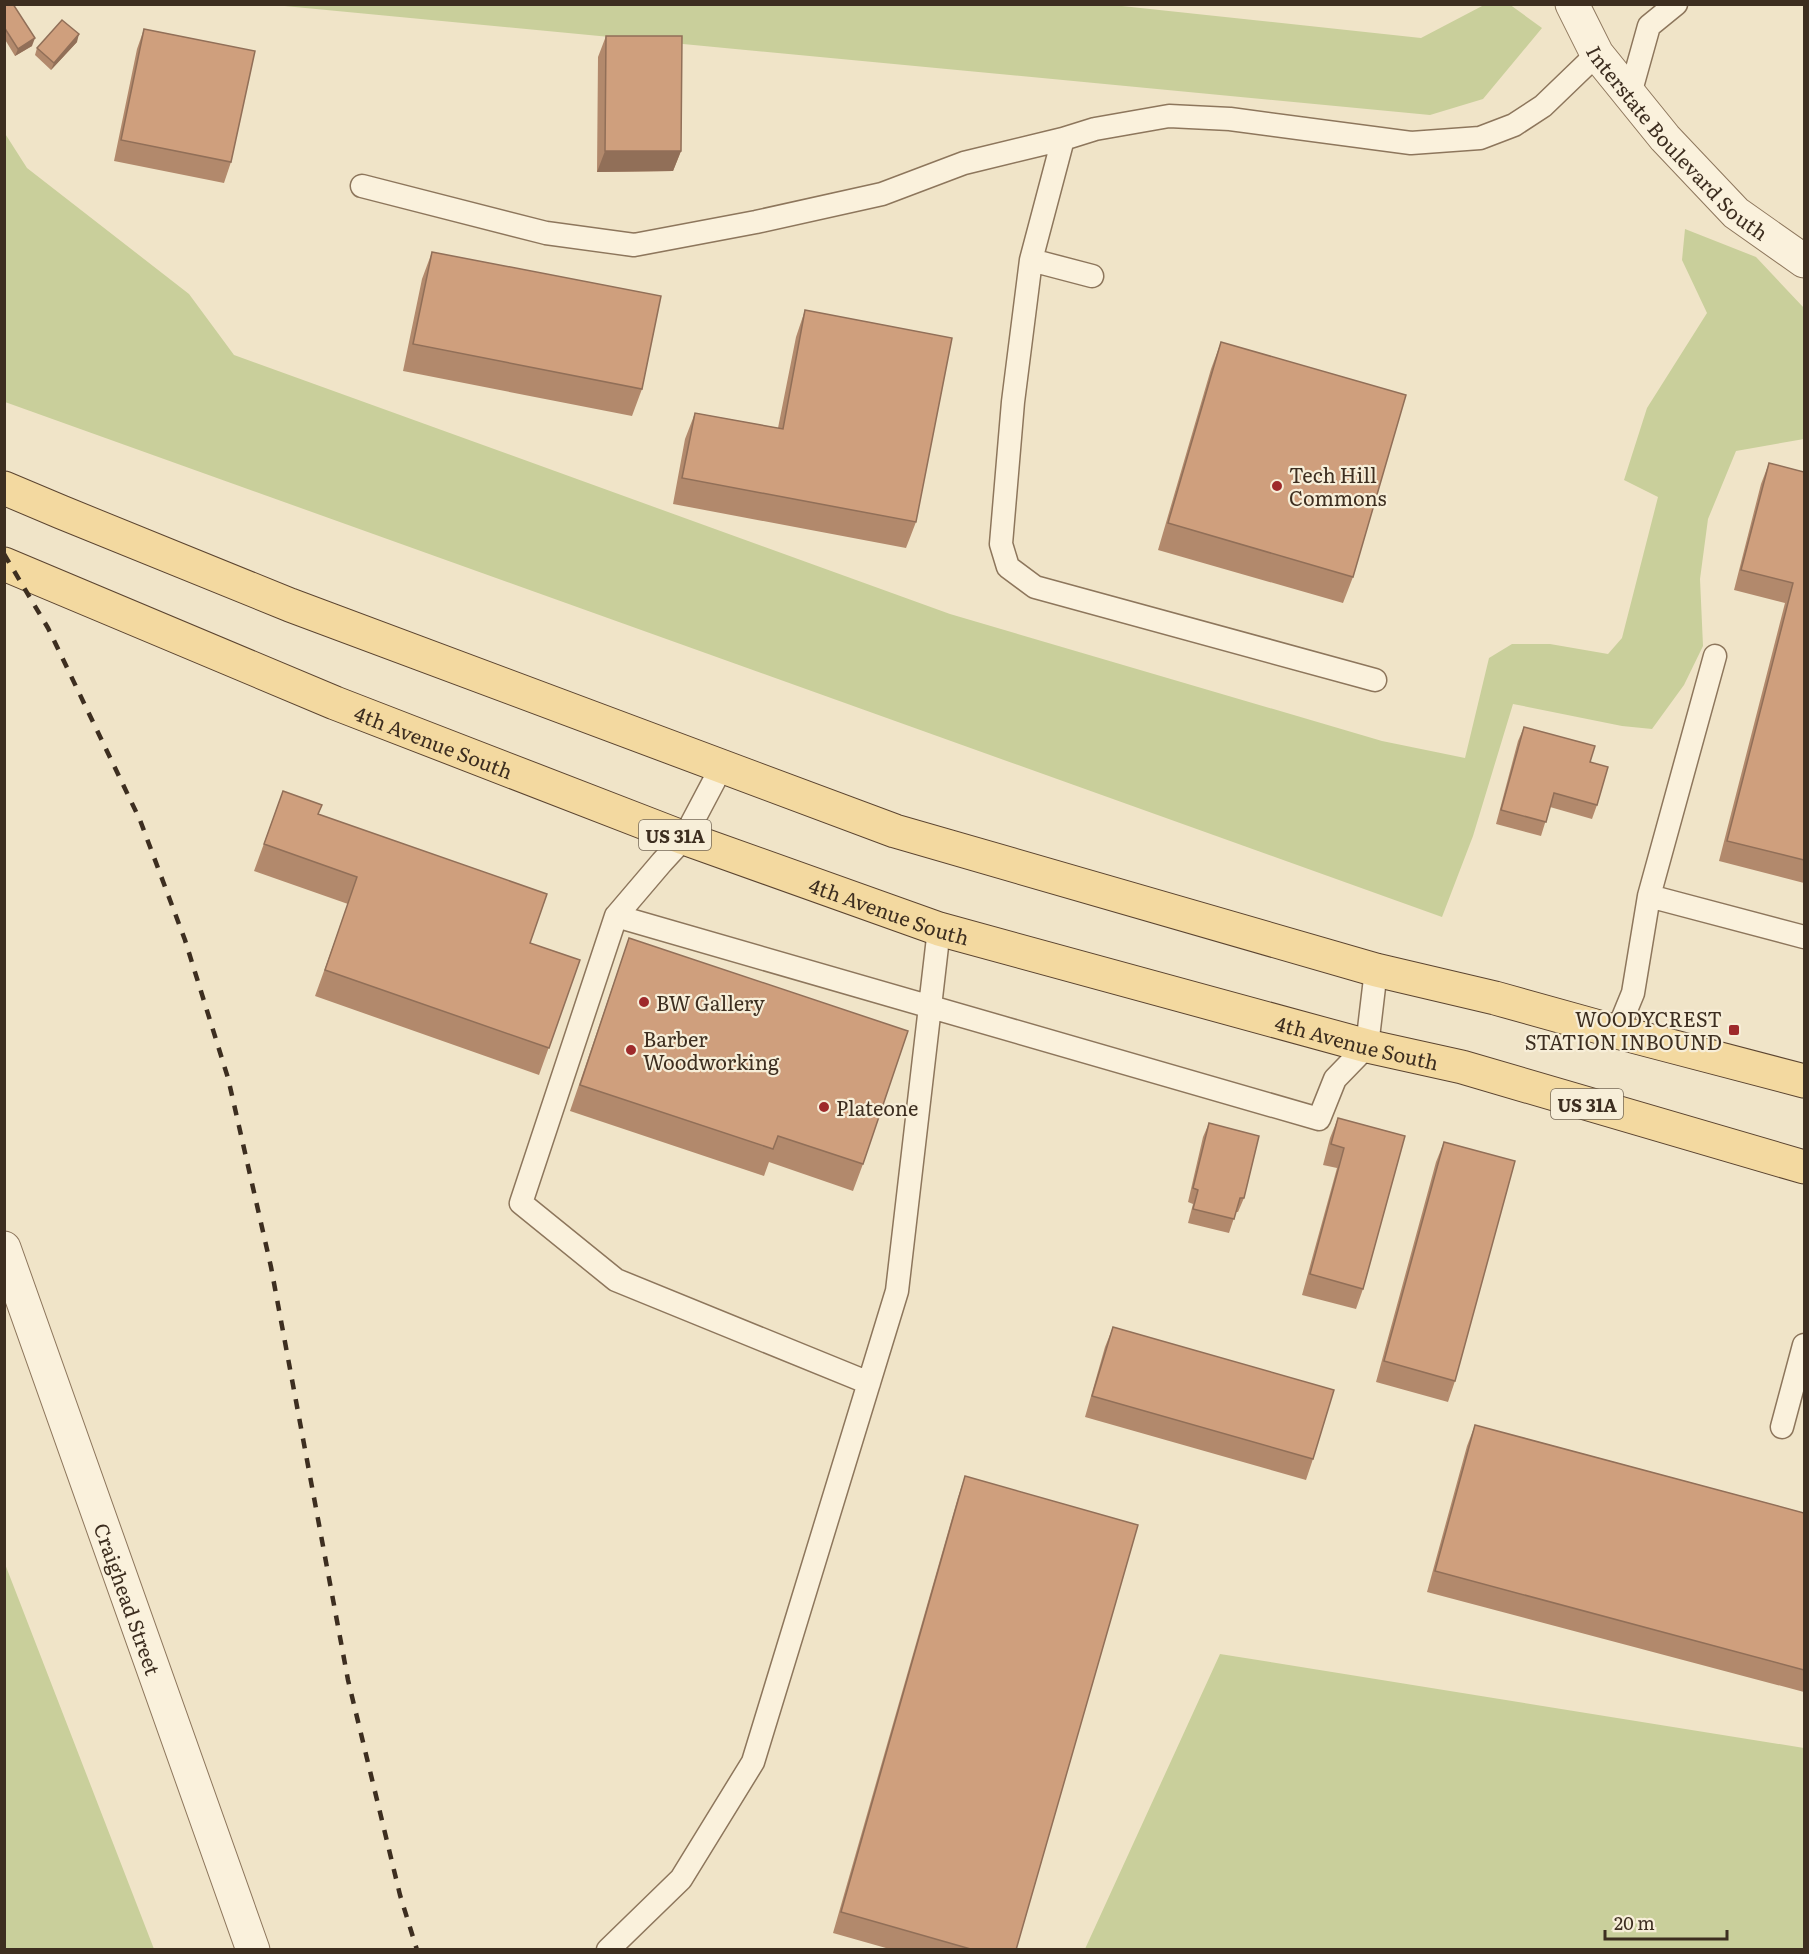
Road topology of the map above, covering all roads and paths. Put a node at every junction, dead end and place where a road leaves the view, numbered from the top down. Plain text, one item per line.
1 (1572, 4) edge
2 (1676, 4) edge
3 (1597, 54) junction
4 (1629, 94) junction
5 (1063, 139) junction
6 (362, 186) dead end
7 (1031, 260) junction
8 (1804, 261) edge
9 (1092, 276) dead end
10 (4, 488) edge
11 (7, 567) edge
12 (1715, 656) dead end
13 (1376, 680) dead end
14 (722, 765) junction
15 (684, 838) junction
16 (1649, 896) junction
17 (616, 916) junction
18 (939, 929) junction
19 (1804, 937) edge
20 (1376, 970) junction
21 (930, 1007) junction
22 (1617, 1032) junction
23 (1367, 1046) junction
24 (1804, 1081) edge
25 (1804, 1167) edge
26 (4, 1248) edge
27 (1804, 1345) edge
28 (869, 1383) junction
29 (1782, 1427) dead end
30 (253, 1950) edge
31 (608, 1950) edge

1 - 3 street, Interstate Boulevard South
2 - 4 lane
3 - 4 street, Interstate Boulevard South
3 - 5 lane
4 - 8 street, Interstate Boulevard South
5 - 6 lane
5 - 7 lane
7 - 9 lane
7 - 13 lane
10 - 14 main road
11 - 15 main road, 4th Avenue South / US 31A
12 - 16 lane
14 - 15 lane
14 - 20 main road
15 - 17 lane
15 - 18 main road, 4th Avenue South / US 31A
16 - 19 lane
16 - 22 lane
17 - 21 lane
17 - 28 lane
18 - 21 lane
18 - 23 main road, 4th Avenue South / US 31A
20 - 22 main road
20 - 23 lane
21 - 23 lane
21 - 28 lane
22 - 24 main road
23 - 25 main road, 4th Avenue South / US 31A
26 - 30 street, Craighead Street
27 - 29 lane
28 - 31 lane

